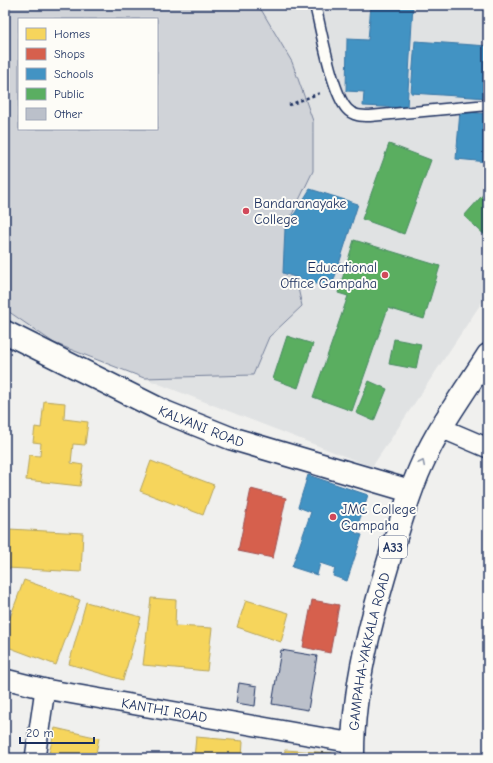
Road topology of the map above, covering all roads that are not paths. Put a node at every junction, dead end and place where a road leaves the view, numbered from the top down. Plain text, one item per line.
1 (315, 5) edge
2 (488, 105) edge
3 (5, 332) edge
4 (488, 355) edge
5 (441, 428) junction
6 (488, 448) edge
7 (410, 491) junction
8 (5, 679) edge
9 (45, 689) junction
10 (353, 751) edge
11 (35, 758) edge

1 - 2 lane
3 - 7 main road, KALYANI ROAD
4 - 5 main road, GAMPAHA-YAKKALA ROAD / A33
5 - 6 street
7 -> 5 main road, GAMPAHA-YAKKALA ROAD / A33
7 - 10 main road, GAMPAHA-YAKKALA ROAD / A33
8 - 9 street, KANTHI ROAD
9 - 10 street, KANTHI ROAD
9 - 11 street

